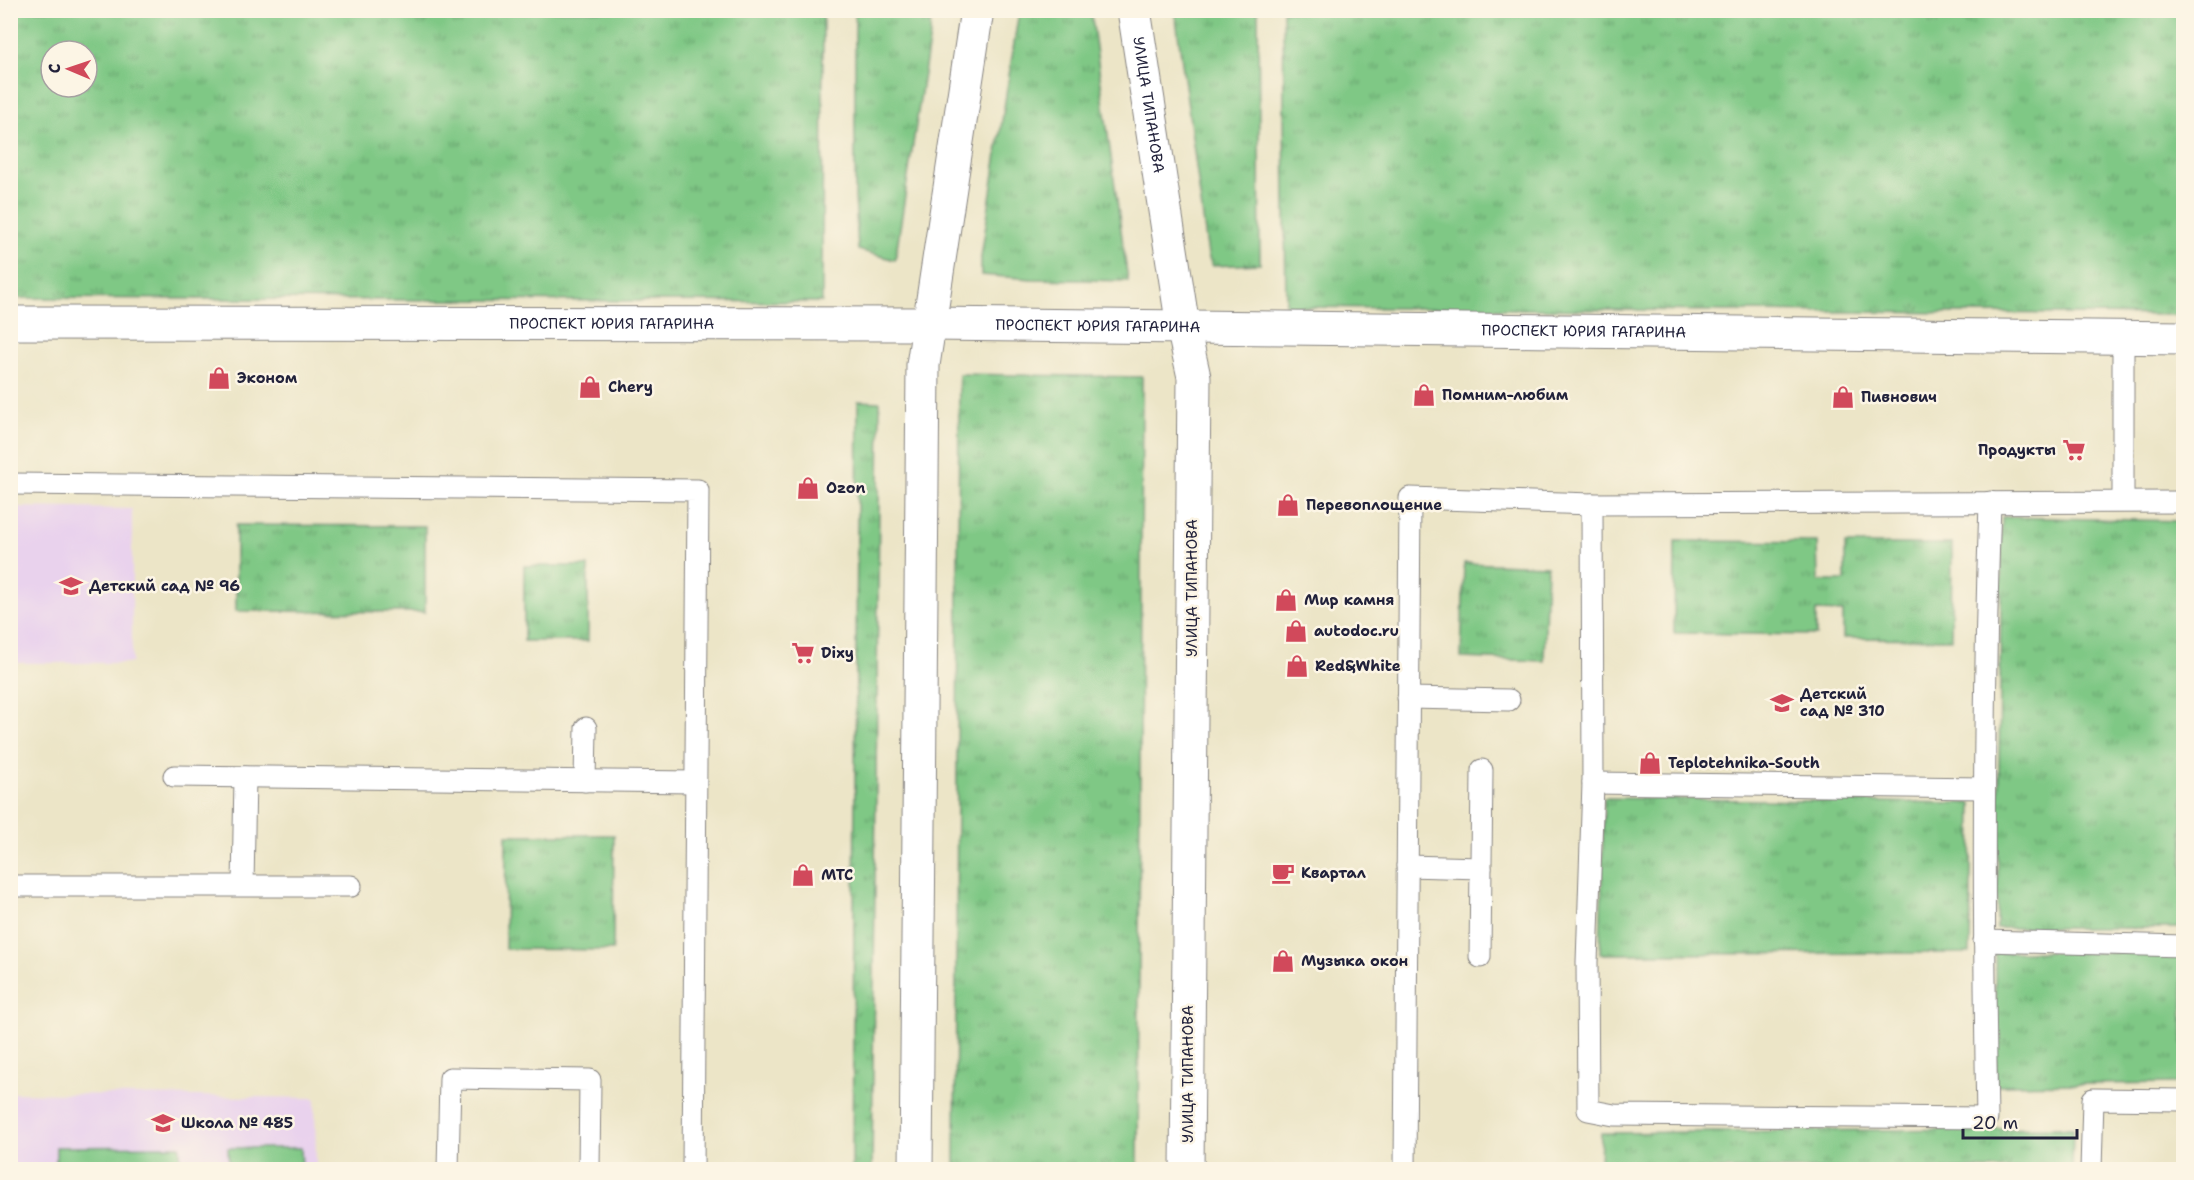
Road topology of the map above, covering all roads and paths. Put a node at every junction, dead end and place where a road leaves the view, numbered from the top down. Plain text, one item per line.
1 (977, 10) edge
2 (1134, 10) edge
3 (10, 323) edge
4 (929, 324) junction
5 (1183, 327) junction
6 (2123, 338) junction
7 (2184, 338) edge
8 (10, 484) edge
9 (2123, 501) junction
10 (1990, 502) junction
11 (2184, 502) edge
12 (1592, 504) junction
13 (1408, 698) junction
14 (1509, 700) dead end
15 (586, 728) dead end
16 (1482, 770) dead end
17 (174, 776) dead end
18 (245, 777) junction
19 (585, 781) junction
20 (695, 782) junction
21 (1593, 783) junction
22 (1984, 788) junction
23 (1407, 866) junction
24 (1481, 868) junction
25 (243, 885) junction
26 (10, 886) edge
27 (351, 886) dead end
28 (1984, 941) junction
29 (2184, 946) edge
30 (1480, 957) dead end
31 (2184, 1100) edge
32 (448, 1170) edge
33 (589, 1170) edge
34 (693, 1170) edge
35 (916, 1170) edge
36 (1187, 1170) edge
37 (1405, 1170) edge
38 (2091, 1170) edge

1 - 4 main road
2 - 5 main road, УЛИЦА ТИПАНОВА
3 - 4 main road, ПРОСПЕКТ ЮРИЯ ГАГАРИНА
4 - 5 main road, ПРОСПЕКТ ЮРИЯ ГАГАРИНА
4 - 35 main road
5 - 6 main road, ПРОСПЕКТ ЮРИЯ ГАГАРИНА
5 - 36 main road, УЛИЦА ТИПАНОВА
6 - 7 main road, ПРОСПЕКТ ЮРИЯ ГАГАРИНА
6 - 9 lane
8 - 20 lane
9 - 10 lane
9 - 11 lane
10 - 12 lane
10 - 22 lane
12 - 13 lane
12 - 21 lane
13 - 14 lane
13 - 23 lane
15 - 19 lane
16 - 24 lane
17 - 18 lane
18 - 19 lane
18 - 25 lane
19 - 20 lane
20 - 34 lane
21 - 22 lane
21 - 28 lane
22 - 28 lane
23 - 24 lane
23 - 37 lane
24 - 30 lane
25 - 26 lane
25 - 27 lane
28 - 29 lane
31 - 38 lane
32 - 33 lane

